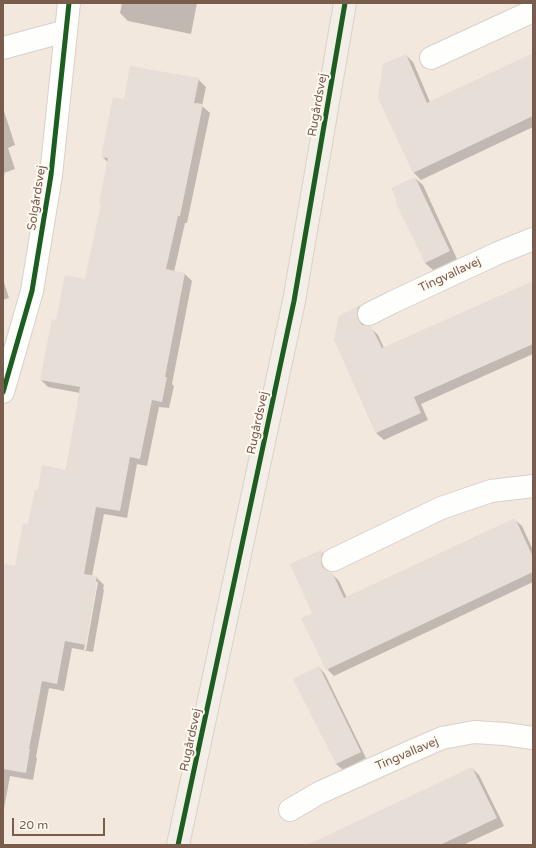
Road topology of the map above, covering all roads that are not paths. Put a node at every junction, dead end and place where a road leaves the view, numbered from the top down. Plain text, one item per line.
1 (69, 3) edge
2 (345, 3) edge
3 (533, 11) edge
4 (66, 31) junction
5 (3, 48) edge
6 (431, 58) dead end
7 (533, 239) edge
8 (369, 314) dead end
9 (3, 392) edge
10 (533, 486) edge
11 (333, 560) dead end
12 (533, 738) edge
13 (290, 810) dead end
14 (178, 845) edge

1 - 4 street, Solgårdsvej
2 - 14 main road, Rugårdsvej
3 - 6 street
4 - 5 street
4 - 9 street, Solgårdsvej
7 - 8 street, Tingvallavej
10 - 11 street
12 - 13 street, Tingvallavej

